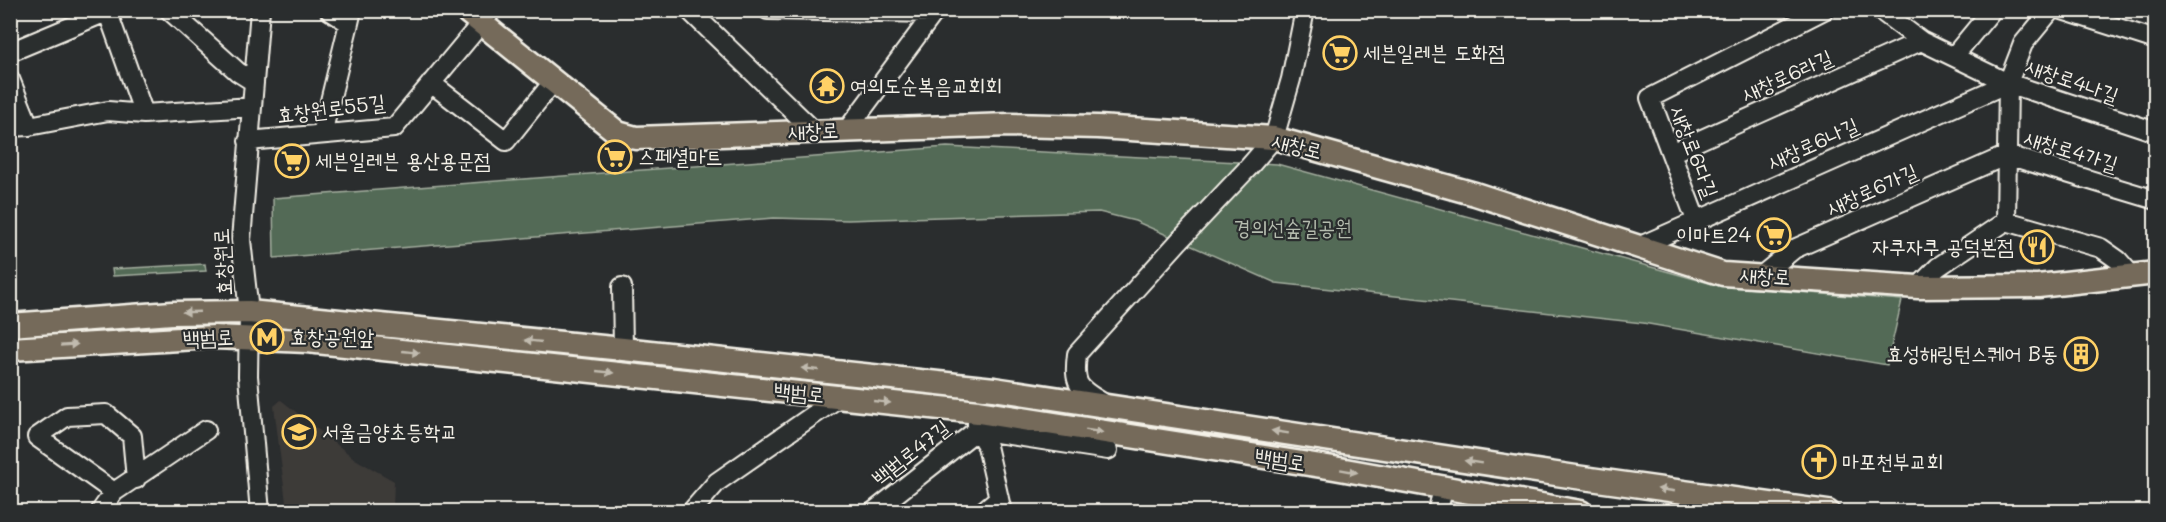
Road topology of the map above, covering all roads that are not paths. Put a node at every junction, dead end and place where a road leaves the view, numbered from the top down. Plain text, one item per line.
1 (169, 10) edge
2 (260, 10) edge
3 (329, 10) edge
4 (689, 10) edge
5 (768, 10) edge
6 (1305, 10) edge
7 (1880, 10) edge
8 (1992, 10) edge
9 (2051, 10) edge
10 (2062, 10) edge
11 (110, 12) edge
12 (935, 12) edge
13 (1816, 13) edge
14 (479, 15) edge
15 (350, 17) edge
16 (2156, 40) edge
17 (1921, 41) junction
18 (10, 52) edge
19 (1954, 56) junction
20 (10, 79) edge
21 (254, 82) junction
22 (553, 82) junction
23 (431, 83) junction
24 (2008, 83) junction
25 (252, 107) junction
26 (144, 114) junction
27 (20, 126) edge
28 (846, 130) junction
29 (814, 131) junction
30 (2156, 132) edge
31 (322, 134) junction
32 (1274, 138) junction
33 (248, 141) junction
34 (1671, 153) junction
35 (2007, 155) junction
36 (2156, 200) edge
37 (1696, 220) junction
38 (2006, 221) junction
39 (1638, 247) junction
40 (2156, 273) edge
41 (1761, 276) junction
42 (2132, 276) junction
43 (622, 287) dead end
44 (1918, 287) junction
45 (249, 312) junction
46 (113, 318) junction
47 (10, 325) edge
48 (248, 336) junction
49 (370, 336) junction
50 (115, 342) junction
51 (10, 349) edge
52 (623, 350) junction
53 (1074, 377) junction
54 (994, 388) junction
55 (1032, 394) junction
56 (838, 398) junction
57 (1107, 406) junction
58 (977, 421) junction
59 (206, 430) dead end
60 (1108, 450) dead end
61 (1576, 477) junction
62 (136, 479) junction
63 (1444, 487) junction
64 (114, 492) junction
65 (1001, 505) edge
66 (1578, 511) edge
67 (100, 512) edge
68 (260, 512) edge
69 (691, 512) edge
70 (873, 512) edge
71 (982, 512) edge
72 (1437, 512) edge
73 (1828, 512) edge

1 - 21 street
2 - 21 street, 효창원로
3 - 15 street
4 - 29 street
5 - 12 street
6 - 32 street
7 - 17 street
8 - 19 street
9 - 24 street
10 - 16 street
11 - 18 street
11 - 26 street
12 - 28 street
13 - 34 street, 새창로6다길
14 - 22 main road, 새창로
14 - 23 street, 효창원로55길
15 - 31 street
17 - 19 street
17 - 34 street, 새창로6라길
19 - 24 street
20 - 27 street
21 - 25 street, 효창원로
22 - 23 street
22 - 29 main road, 새창로
23 - 31 street, 효창원로55길
24 - 30 street, 새창로4나길
24 - 35 street
24 - 37 street, 새창로6나길
25 - 26 street
25 - 33 street, 효창원로
26 - 27 street
28 - 29 main road, 새창로
28 - 32 main road, 새창로
31 - 33 street, 효창원로55길
32 - 39 main road, 새창로
32 - 53 street, bridge
33 - 45 street, 효창원로
34 - 37 street, 새창로6다길
35 - 36 street, 새창로4가길
35 - 38 street
35 - 41 street, 새창로6가길
37 - 39 street, 새창로6나길
38 - 42 street
38 - 44 street
39 - 41 main road, 새창로
40 - 42 main road, 새창로
41 - 44 main road, 새창로
42 - 44 main road, 새창로
43 - 52 street
45 -> 46 main road, 백범로
45 - 48 street, 효창원로
45 - 49 main road, 백범로
46 - 47 main road, 백범로
46 - 50 main road
48 - 49 main road, 백범로
48 - 50 main road, 백범로
48 - 68 street, 효창원로
52 -> 49 main road, 백범로
49 -> 56 main road, 백범로
51 -> 50 main road, 백범로
54 -> 52 main road, 백범로
53 - 55 street, 백범로
53 - 57 street, 백범로
54 - 55 main road, 백범로
54 - 58 main road
55 - 57 main road, 백범로
56 -> 58 main road, 백범로
56 - 69 street
61 -> 57 main road, 백범로
58 - 60 street
58 -> 63 main road, 백범로
58 - 65 street
58 - 70 street, 백범로47길
59 - 62 street
61 - 66 main road
73 -> 61 main road, 백범로
62 - 64 street
62 - 64 street
63 - 66 main road, 백범로
63 - 72 street
64 - 67 street
65 - 71 street

